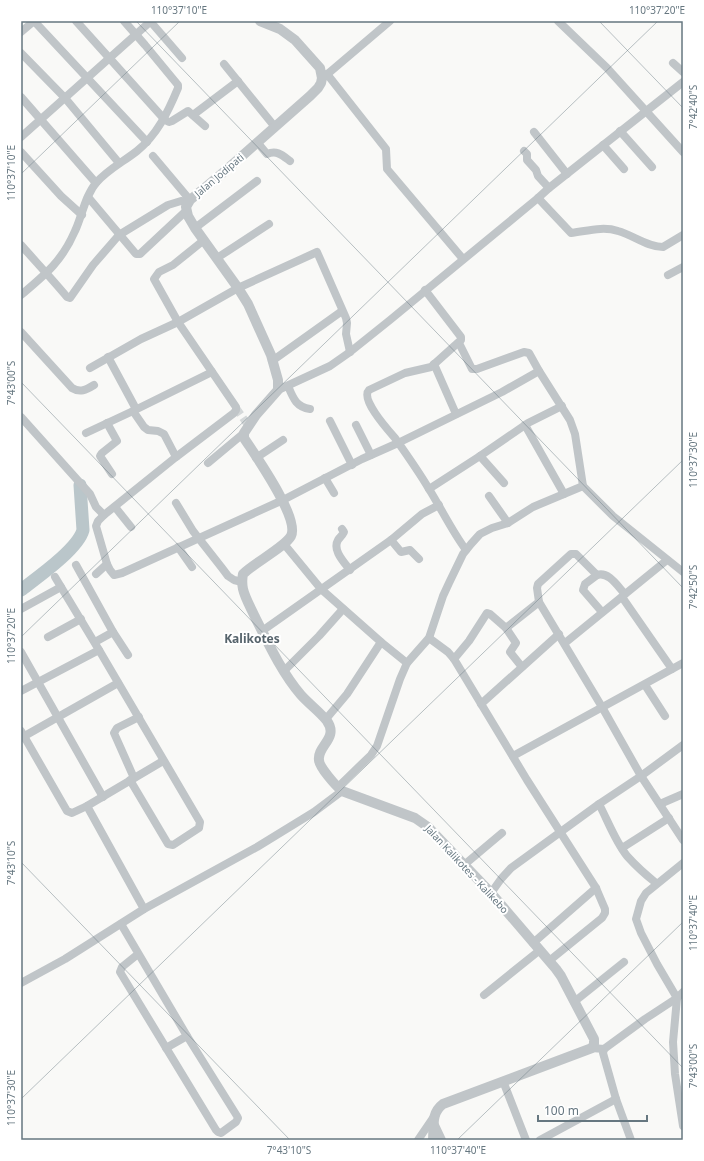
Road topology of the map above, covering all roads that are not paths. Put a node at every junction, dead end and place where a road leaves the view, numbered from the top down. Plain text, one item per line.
1 (34, 21) edge
2 (76, 21) edge
3 (124, 21) edge
4 (150, 21) edge
5 (260, 21) edge
6 (390, 21) edge
7 (558, 21) edge
8 (22, 28) edge
9 (136, 34) junction
10 (21, 53) edge
11 (110, 58) junction
12 (182, 58) dead end
13 (673, 63) dead end
14 (224, 64) dead end
15 (683, 72) edge
16 (325, 76) junction
17 (87, 78) junction
18 (238, 81) junction
19 (683, 82) edge
20 (21, 97) edge
21 (65, 98) junction
22 (646, 112) junction
23 (193, 115) junction
24 (41, 120) junction
25 (165, 120) junction
26 (205, 126) dead end
27 (275, 127) junction
28 (620, 131) junction
29 (534, 132) dead end
30 (21, 137) edge
31 (147, 142) junction
32 (257, 142) junction
33 (603, 145) junction
34 (524, 151) dead end
35 (21, 152) edge
36 (683, 152) edge
37 (153, 156) dead end
38 (290, 161) dead end
39 (119, 163) junction
40 (652, 167) dead end
41 (624, 169) dead end
42 (567, 174) junction
43 (257, 181) dead end
44 (96, 183) junction
45 (549, 188) junction
46 (88, 197) junction
47 (538, 198) junction
48 (188, 205) junction
49 (82, 215) junction
50 (269, 224) dead end
51 (195, 228) junction
52 (119, 235) junction
53 (683, 235) edge
54 (204, 240) junction
55 (21, 245) edge
56 (217, 258) junction
57 (464, 259) junction
58 (683, 267) edge
59 (48, 273) junction
60 (668, 275) dead end
61 (238, 288) junction
62 (425, 290) junction
63 (21, 295) edge
64 (342, 311) junction
65 (178, 322) junction
66 (21, 332) edge
67 (459, 343) junction
68 (350, 352) junction
69 (108, 357) junction
70 (272, 361) junction
71 (434, 364) junction
72 (90, 368) dead end
73 (539, 371) junction
74 (212, 372) junction
75 (94, 386) dead end
76 (288, 386) junction
77 (278, 390) junction
78 (562, 406) junction
79 (310, 409) dead end
80 (135, 410) junction
81 (456, 414) junction
82 (21, 417) edge
83 (330, 421) dead end
84 (107, 423) junction
85 (356, 425) dead end
86 (525, 425) junction
87 (86, 433) dead end
88 (244, 433) junction
89 (283, 440) dead end
90 (398, 443) junction
91 (371, 455) junction
92 (480, 456) junction
93 (176, 457) junction
94 (256, 458) junction
95 (208, 463) dead end
96 (352, 465) junction
97 (112, 474) dead end
98 (325, 478) junction
99 (504, 483) dead end
100 (583, 486) junction
101 (429, 489) junction
102 (334, 493) dead end
103 (564, 494) junction
104 (490, 496) dead end
105 (283, 500) junction
106 (176, 503) dead end
107 (439, 505) junction
108 (115, 507) junction
109 (104, 515) junction
110 (508, 523) junction
111 (132, 527) dead end
112 (342, 529) dead end
113 (198, 537) junction
114 (391, 540) junction
115 (284, 544) junction
116 (178, 546) junction
117 (466, 550) junction
118 (419, 559) dead end
119 (667, 560) junction
120 (108, 564) junction
121 (76, 565) dead end
122 (192, 567) dead end
123 (350, 570) junction
124 (683, 572) edge
125 (96, 574) dead end
126 (597, 575) junction
127 (55, 577) dead end
128 (242, 582) junction
129 (61, 587) junction
130 (320, 589) junction
131 (624, 595) junction
132 (539, 602) junction
133 (21, 609) edge
134 (343, 609) junction
135 (602, 612) junction
136 (81, 619) junction
137 (506, 628) junction
138 (262, 631) junction
139 (113, 632) junction
140 (559, 634) junction
141 (48, 637) dead end
142 (429, 638) junction
143 (381, 642) junction
144 (564, 643) junction
145 (97, 646) junction
146 (21, 652) edge
147 (128, 655) dead end
148 (454, 659) junction
149 (407, 663) junction
150 (682, 665) edge
151 (522, 667) junction
152 (672, 669) junction
153 (284, 671) junction
154 (38, 682) junction
155 (118, 683) junction
156 (645, 685) junction
157 (21, 692) edge
158 (481, 704) junction
159 (602, 707) junction
160 (664, 716) dead end
161 (139, 717) junction
162 (59, 718) junction
163 (326, 719) junction
164 (22, 735) edge
165 (683, 745) edge
166 (513, 756) junction
167 (163, 760) junction
168 (641, 776) junction
169 (132, 779) junction
170 (340, 789) junction
171 (683, 794) edge
172 (103, 796) junction
173 (599, 804) junction
174 (660, 804) junction
175 (87, 806) junction
176 (669, 818) junction
177 (502, 833) dead end
178 (560, 833) junction
179 (683, 840) edge
180 (622, 848) junction
181 (683, 863) edge
182 (464, 865) junction
183 (656, 883) junction
184 (596, 888) junction
185 (491, 893) junction
186 (144, 909) junction
187 (121, 924) junction
188 (537, 946) junction
189 (138, 954) junction
190 (549, 961) junction
191 (624, 962) dead end
192 (21, 983) edge
193 (683, 992) edge
194 (484, 995) dead end
195 (677, 998) junction
196 (574, 1002) junction
197 (186, 1036) junction
198 (166, 1048) junction
199 (592, 1048) junction
200 (604, 1049) junction
201 (503, 1081) junction
202 (616, 1099) junction
203 (434, 1120) junction
204 (683, 1126) edge
205 (418, 1140) edge
206 (433, 1140) edge
207 (442, 1140) edge
208 (526, 1140) edge
209 (540, 1140) edge
210 (631, 1140) edge

1 - 8 street
1 - 17 street
2 - 11 street
3 - 9 street
4 - 9 street
4 - 12 street
5 - 16 street
6 - 16 street
7 - 22 street
9 - 11 street
9 - 25 street
10 - 21 street
11 - 17 street
11 - 25 street
13 - 15 street
14 - 18 street
16 - 27 street, Jalan Jodipati
16 - 57 street
17 - 21 street
17 - 31 street
18 - 23 street
18 - 27 street
19 - 22 street
20 - 24 street
21 - 24 street
21 - 39 street
22 - 28 street
22 - 36 street
23 - 25 street
23 - 26 street
24 - 30 street
24 - 44 street
25 - 31 street
27 - 32 street, Jalan Jodipati
28 - 33 street
28 - 40 street
29 - 42 street
31 - 39 street
32 - 38 street
32 - 48 street, Jalan Jodipati
33 - 41 street
33 - 42 street
34 - 45 street
35 - 49 street
37 - 48 street
39 - 44 street
42 - 45 street
43 - 51 street
44 - 46 street
45 - 47 street
46 - 49 street
46 - 52 street
47 - 53 street
47 - 57 street
48 - 51 street
48 - 52 street
48 - 52 street
49 - 59 street
50 - 56 street
51 - 54 street
52 - 59 street
54 - 56 street
54 - 65 street
55 - 59 street
56 - 61 street
57 - 62 street
58 - 60 street
59 - 63 street
61 - 64 street
61 - 65 street
61 - 70 street
62 - 67 street
62 - 68 street
64 - 68 street
64 - 70 street
65 - 69 street
65 - 74 street
66 - 75 street
67 - 71 street
67 - 73 street
68 - 76 street
69 - 72 street
69 - 80 street
70 - 77 street
71 - 81 street
71 - 90 street
73 - 78 street
73 - 81 street
74 - 80 street
74 - 93 street
76 - 77 street
76 - 79 street
77 - 88 street
78 - 86 street
78 - 100 street
80 - 84 street
80 - 93 street
81 - 90 street
82 - 109 street
83 - 96 street
84 - 87 street
84 - 97 street
85 - 91 street
86 - 92 street
86 - 103 street
88 - 94 street
88 - 95 street
89 - 94 street
90 - 91 street
90 - 101 street
91 - 96 street
92 - 99 street
92 - 101 street
93 - 108 street
94 - 105 street
96 - 98 street
98 - 102 street
98 - 105 street
100 - 103 street
100 - 119 street
101 - 107 street
103 - 110 street
104 - 110 street
105 - 113 street
105 - 115 street
106 - 113 street
107 - 114 street
107 - 117 street
108 - 109 street
108 - 111 street
109 - 120 street
110 - 117 street
112 - 123 street
113 - 116 street
113 - 128 street
114 - 118 street
114 - 123 street
115 - 128 street
115 - 130 street
116 - 120 street
116 - 122 street
117 - 142 street
119 - 124 street
119 - 131 street
120 - 125 street
121 - 139 street
123 - 130 street
126 - 131 street
126 - 132 street
126 - 135 street
127 - 129 street
128 - 138 street
129 - 133 street
129 - 136 street
130 - 134 street
130 - 138 street
131 - 135 street
131 - 152 street
132 - 137 street
132 - 140 street
134 - 143 street
134 - 153 street
135 - 144 street
136 - 141 street
136 - 145 street
137 - 148 street
137 - 151 street
138 - 153 street
139 - 145 street
139 - 147 street
140 - 144 street
140 - 151 street
142 - 148 street
142 - 149 street
143 - 149 street
143 - 163 street
144 - 159 street
145 - 154 street
145 - 155 street
146 - 154 street
148 - 158 street
149 - 170 street
150 - 152 street
151 - 158 street
152 - 156 street
153 - 163 street
154 - 157 street
154 - 162 street
155 - 161 street
155 - 162 street
156 - 159 street
156 - 160 street
158 - 166 street
159 - 166 street
159 - 168 street
161 - 167 street
161 - 169 street
162 - 164 street
162 - 172 street
163 - 170 street
164 - 175 street
165 - 168 street
166 - 178 street
167 - 169 street
167 - 169 street
168 - 173 street
168 - 174 street
169 - 172 street
170 - 182 street, Jalan Kalikotes - Kalikebo
170 - 186 street
171 - 174 street
172 - 175 street
173 - 178 street
173 - 180 street
174 - 176 street
175 - 186 street
176 - 179 street
176 - 180 street
177 - 182 street
178 - 184 street
178 - 185 street
180 - 183 street
181 - 183 street
182 - 185 street, Jalan Kalikotes - Kalikebo
183 - 195 street
184 - 188 street
184 - 190 street
185 - 188 street, Jalan Kalikotes - Kalikebo
186 - 187 street
187 - 189 street
187 - 192 street
188 - 190 street, Jalan Kalikotes - Kalikebo
188 - 194 street
189 - 197 street
189 - 198 street
190 - 196 street, Jalan Kalikotes - Kalikebo
191 - 196 street
193 - 195 street
195 - 200 street
195 - 204 street
196 - 199 street, Jalan Kalikotes - Kalikebo
197 - 198 street
197 - 198 street
199 - 200 street
199 - 201 street
200 - 202 street
201 - 203 street
201 - 208 street
202 - 209 street
202 - 210 street
203 - 205 street
203 - 206 street
203 - 207 street

